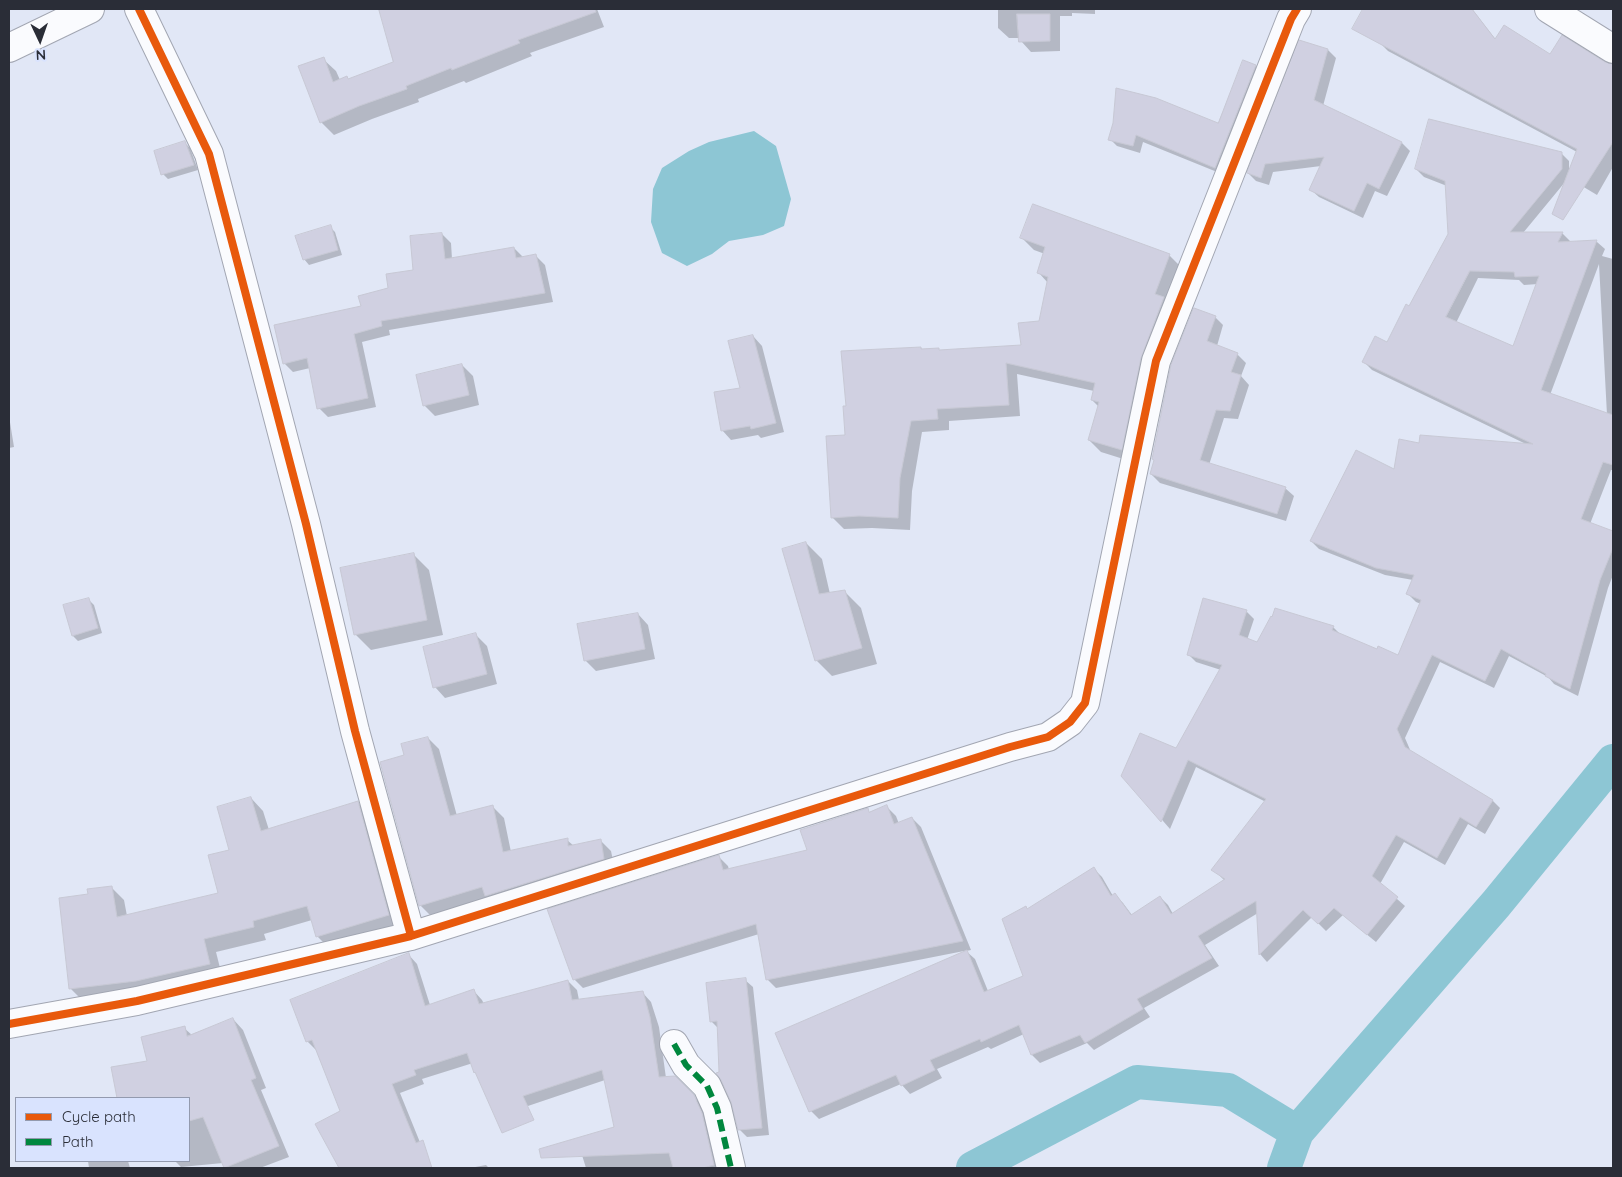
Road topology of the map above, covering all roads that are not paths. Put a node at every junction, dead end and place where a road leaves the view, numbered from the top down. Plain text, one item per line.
1 (90, 9) edge
2 (139, 9) edge
3 (1297, 9) edge
4 (1549, 9) edge
5 (9, 48) edge
6 (1613, 49) edge
7 (411, 936) junction
8 (9, 1024) edge
9 (674, 1044) dead end
10 (730, 1168) edge

1 - 5 street
2 - 7 street
3 - 7 street
4 - 6 street
7 - 8 street
9 - 10 street

